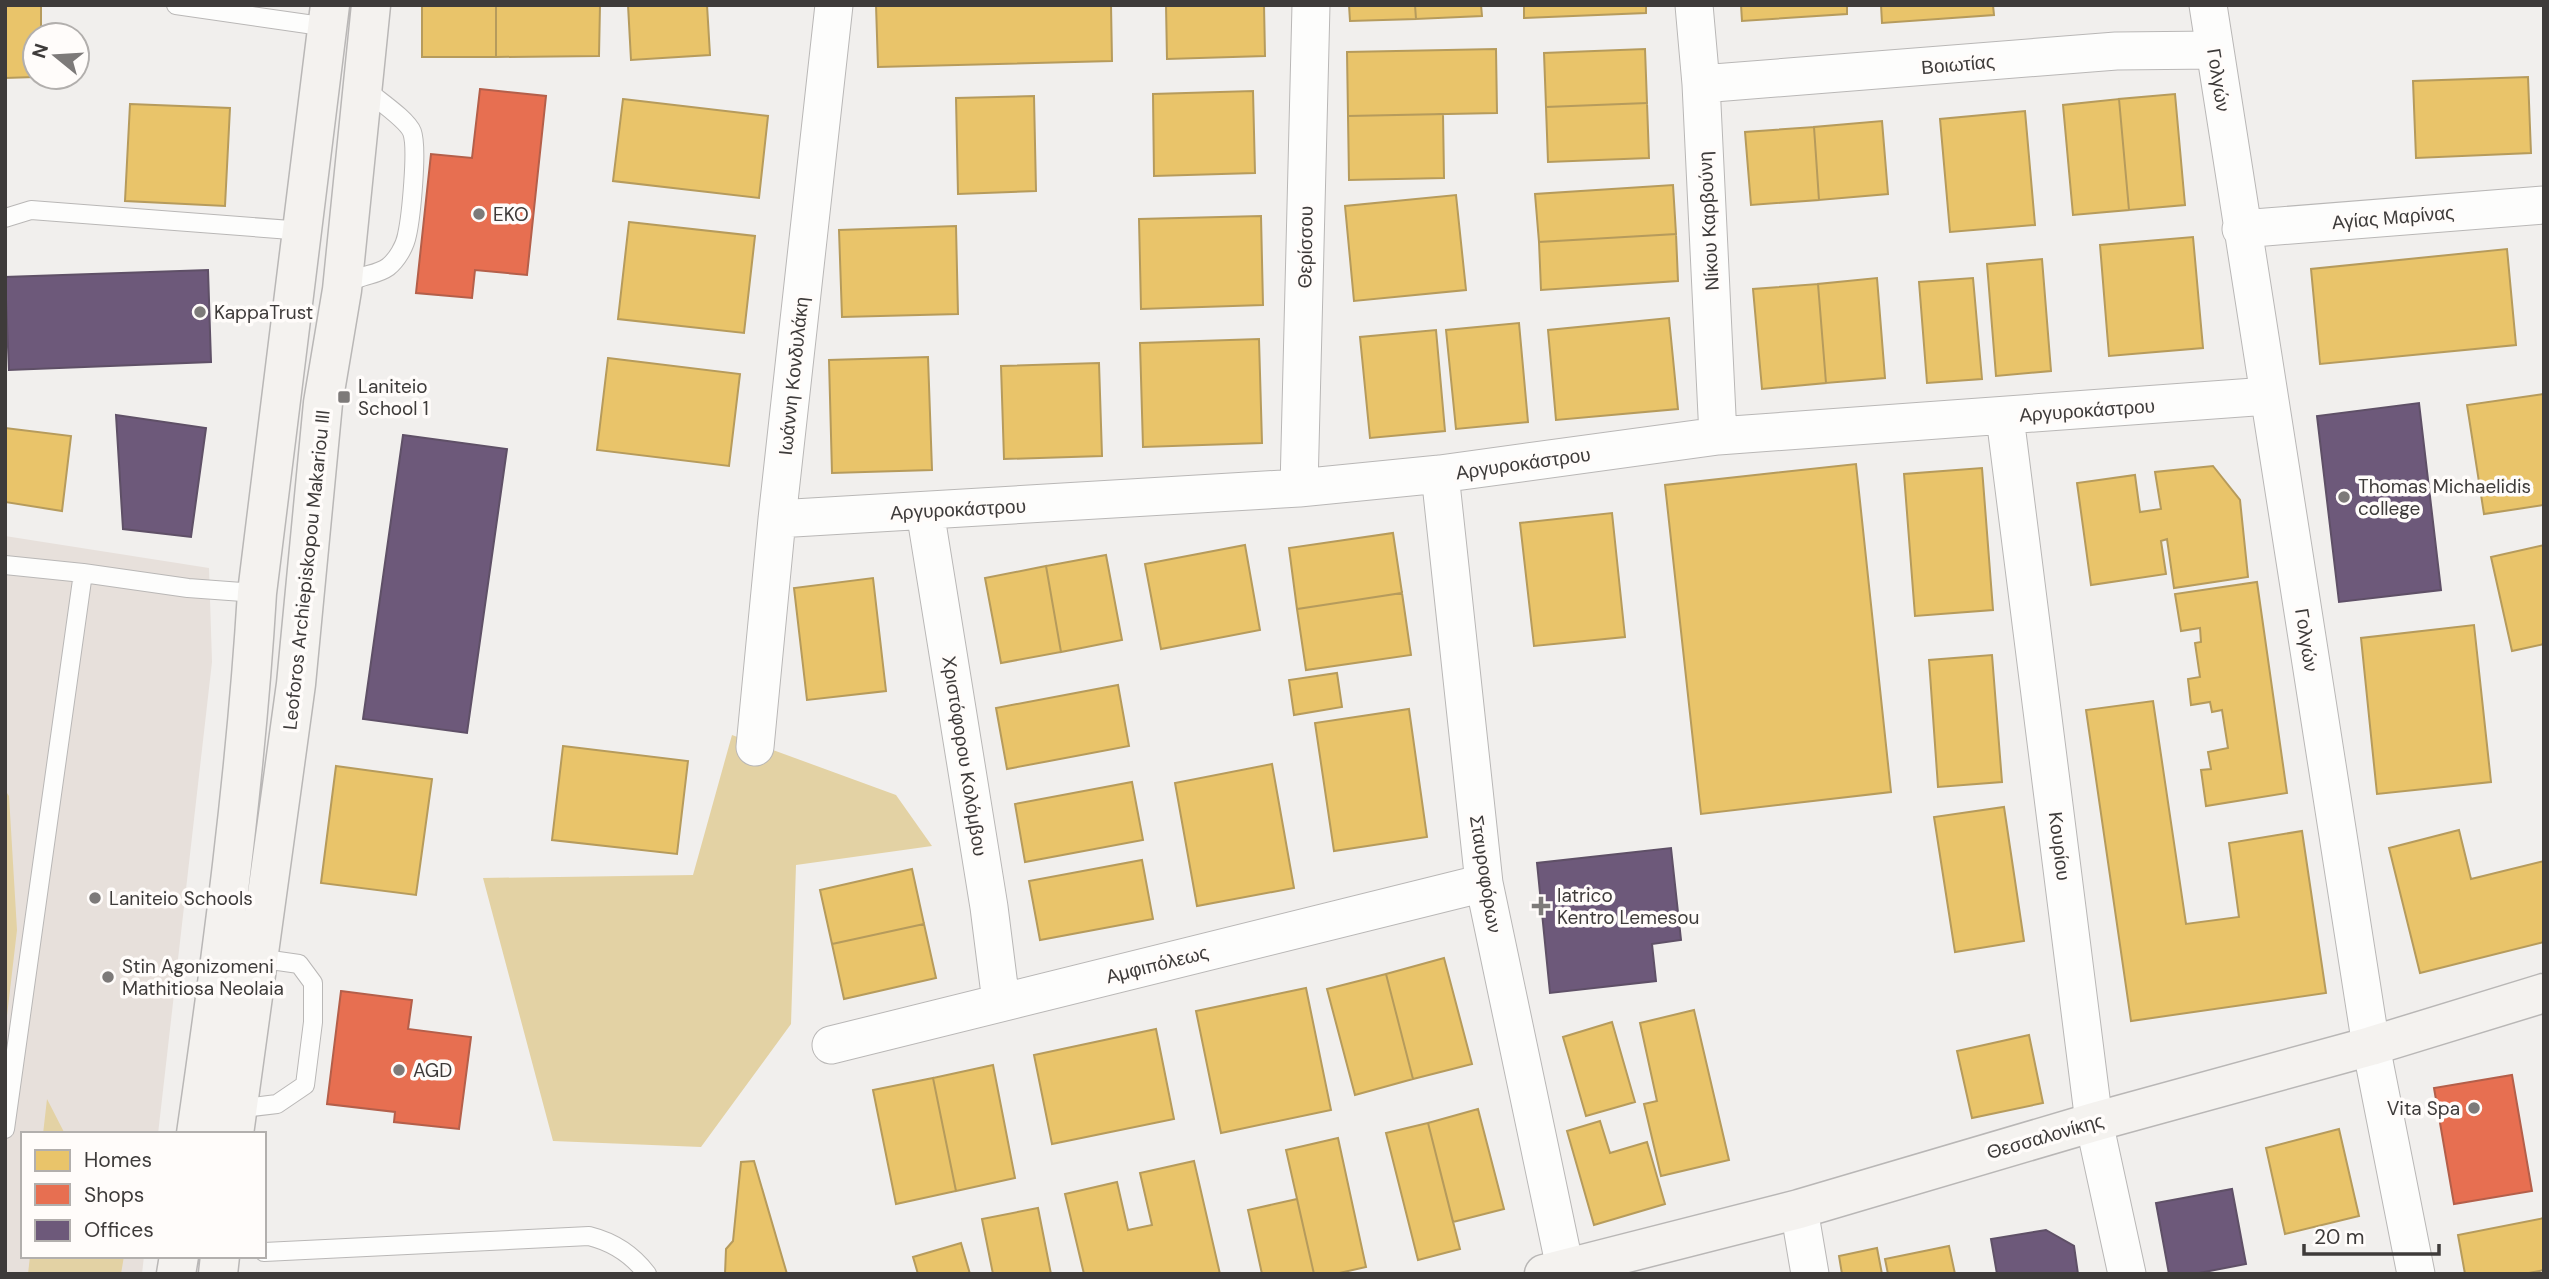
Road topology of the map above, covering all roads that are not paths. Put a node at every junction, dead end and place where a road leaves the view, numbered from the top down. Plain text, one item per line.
1 (176, 5) edge
2 (371, 5) edge
3 (834, 5) edge
4 (1311, 5) edge
5 (1694, 5) edge
6 (2207, 5) edge
7 (329, 16) edge
8 (2215, 50) junction
9 (1701, 84) junction
10 (362, 86) junction
11 (2544, 205) edge
12 (5, 218) edge
13 (2241, 229) junction
14 (304, 231) junction
15 (342, 290) junction
16 (2268, 396) junction
17 (2006, 417) junction
18 (1718, 436) junction
19 (1440, 474) junction
20 (1299, 488) junction
21 (925, 511) junction
22 (777, 519) junction
23 (5, 565) edge
24 (83, 572) junction
25 (257, 593) junction
26 (304, 596) junction
27 (755, 747) dead end
28 (1484, 883) junction
29 (257, 958) junction
30 (2544, 993) edge
31 (1001, 1002) junction
32 (831, 1045) dead end
33 (2371, 1046) junction
34 (235, 1122) edge
35 (2094, 1122) junction
36 (5, 1129) edge
37 (196, 1132) edge
38 (1799, 1209) junction
39 (266, 1252) edge
40 (1555, 1271) edge
41 (647, 1274) edge
42 (1810, 1274) edge
43 (2127, 1274) edge
44 (2416, 1274) edge

1 - 7 lane
2 - 10 main road, Leoforos Archiepiskopou Makariou III
3 - 22 street, Ιωάννη Κονδυλάκη
4 - 20 street, Θερίσσου
5 - 9 street, Νίκου Καρβούνη
6 - 8 street, Γολγών
7 - 14 main road
8 - 9 street, Βοιωτίας
8 - 13 street, Γολγών
9 - 18 street, Νίκου Καρβούνη
10 - 15 main road, Leoforos Archiepiskopou Makariou III
10 - 15 lane
11 - 13 street, Αγίας Μαρίνας
12 - 14 lane
13 - 16 street, Γολγών
14 - 25 main road
15 - 26 main road, Leoforos Archiepiskopou Makariou III
16 - 17 street, Αργυροκάστρου
16 - 33 street, Γολγών
17 - 18 street, Αργυροκάστρου
17 - 35 street, Κουρίου
18 - 19 street, Αργυροκάστρου
19 - 20 street, Αργυροκάστρου
19 - 28 street, Σταυροφόρων
20 - 21 street, Αργυροκάστρου
21 - 22 street, Αργυροκάστρου
21 - 31 street, Χριστόφορου Κολόμβου
22 - 27 street, Ιωάννη Κονδυλάκη
23 - 24 lane
24 - 25 lane
24 - 36 lane
25 - 26 main road
25 - 37 main road
26 - 29 main road, Leoforos Archiepiskopou Makariou III
28 - 31 street, Αμφιπόλεως
28 - 40 street, Σταυροφόρων
29 - 34 main road, Leoforos Archiepiskopou Makariou III
29 - 34 lane
30 - 33 main road, Θεσσαλονίκης
31 - 32 street, Αμφιπόλεως
33 - 35 main road, Θεσσαλονίκης
33 - 44 street, Γολγών
35 - 38 main road, Θεσσαλονίκης
35 - 43 street, Κουρίου
38 - 40 main road, Θεσσαλονίκης
38 - 42 street
39 - 41 lane

